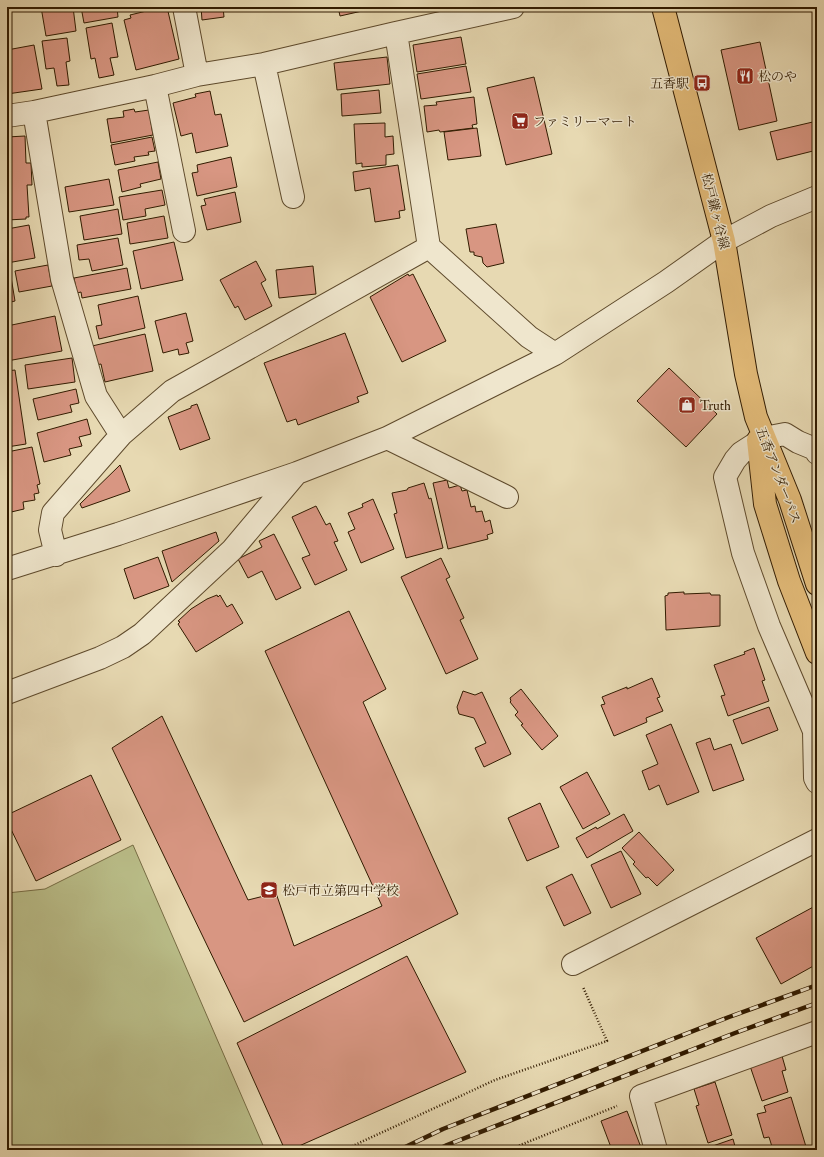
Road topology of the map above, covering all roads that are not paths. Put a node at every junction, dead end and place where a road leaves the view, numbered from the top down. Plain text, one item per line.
1 (184, 7) edge
2 (513, 7) edge
3 (662, 7) edge
4 (396, 34) junction
5 (264, 64) junction
6 (196, 75) junction
7 (155, 86) junction
8 (34, 112) junction
9 (7, 116) edge
10 (293, 197) dead end
11 (817, 197) edge
12 (184, 231) dead end
13 (724, 241) junction
14 (429, 247) junction
15 (555, 354) junction
16 (756, 417) joint
17 (121, 435) junction
18 (387, 438) junction
19 (761, 440) junction
20 (817, 453) edge
21 (297, 473) junction
22 (507, 497) dead end
23 (56, 555) junction
24 (7, 569) edge
25 (817, 584) edge
26 (817, 653) edge
27 (7, 694) edge
28 (817, 782) edge
29 (817, 840) edge
30 (573, 964) road end
31 (817, 1032) edge
32 (656, 1150) edge

1 - 6 street
2 - 4 street
3 - 13 main road, 松戸鎌ヶ谷線
4 - 5 street
4 - 14 street
5 - 6 street
5 - 10 street
6 - 7 street
7 - 8 street
7 - 12 street
8 - 9 street
8 - 17 street
11 - 13 street
13 - 15 street
13 - 16 main road, 松戸鎌ヶ谷線
14 - 15 street
14 - 17 street
15 - 18 street
16 - 19 main road, 五香アンダーパス
17 - 23 street
18 - 21 street
18 - 22 street
19 - 20 street
19 - 25 main road, 五香アンダーパス
19 - 26 main road, 五香アンダーパス
19 - 28 street
21 - 23 street
21 - 27 street
23 - 24 street
29 - 30 street
31 - 32 street

